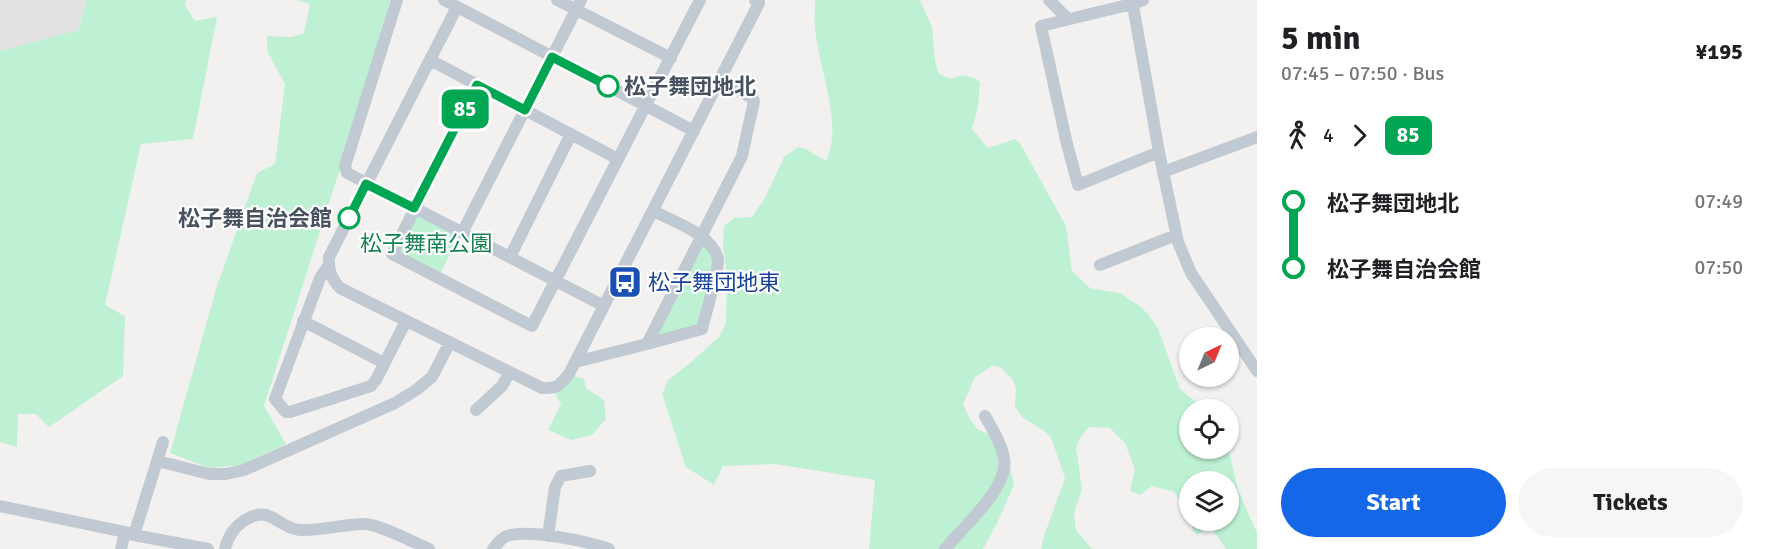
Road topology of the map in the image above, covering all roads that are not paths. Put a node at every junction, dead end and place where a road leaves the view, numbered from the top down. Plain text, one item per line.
1 (397, 0) edge
2 (444, 0) edge
3 (557, 0) edge
4 (700, 0) edge
5 (1049, 0) edge
6 (757, 2) edge
7 (1136, 2) edge
8 (579, 5) edge
9 (457, 6) junction
10 (1068, 19) junction
11 (552, 57) junction
12 (671, 58) junction
13 (430, 60) junction
14 (720, 80) junction
15 (477, 85) junction
16 (646, 106) junction
17 (525, 110) junction
18 (694, 131) junction
19 (571, 134) junction
20 (1257, 137) edge
21 (1159, 152) junction
22 (618, 159) junction
23 (1163, 172) junction
24 (366, 184) junction
25 (414, 208) junction
26 (653, 211) junction
27 (462, 233) junction
28 (1176, 235) junction
29 (701, 236) junction
30 (510, 257) junction
31 (328, 265) junction
32 (1100, 265) dead end
33 (555, 281) junction
34 (604, 306) junction
35 (303, 321) junction
36 (406, 321) junction
37 (450, 342) junction
38 (647, 344) junction
39 (575, 362) junction
40 (384, 363) junction
41 (1257, 371) edge
42 (510, 372) junction
43 (476, 410) dead end
44 (985, 416) dead end
45 (163, 442) dead end
46 (158, 461) junction
47 (590, 471) dead end
48 (0, 506) edge
49 (129, 534) junction
50 (548, 536) junction
51 (569, 544) edge
52 (121, 549) edge
53 (208, 549) edge
54 (225, 549) edge
55 (429, 549) edge
56 (493, 549) edge
57 (609, 549) edge
58 (945, 549) edge

1 - 24 street
2 - 9 street
3 - 8 street
4 - 12 street
5 - 10 street
6 - 14 street
7 - 10 street
7 - 21 street
8 - 11 street
8 - 12 street
9 - 11 street
9 - 13 street
10 - 21 street
11 - 16 street
11 - 17 street
12 - 16 street
13 - 15 street
13 - 24 street
14 - 18 street
14 - 29 street
15 - 17 street
15 - 25 street
16 - 18 street
16 - 22 street
17 - 19 street
17 - 27 street
18 - 26 street
19 - 22 street
19 - 30 street
20 - 23 street
21 - 23 street
22 - 33 street
23 - 28 street
24 - 25 street
24 - 31 street
25 - 27 street
25 - 33 street
26 - 29 street
26 - 34 street
27 - 30 street
28 - 32 street
28 - 41 street
29 - 38 street
29 - 38 street
30 - 33 street
31 - 35 street
31 - 36 street
33 - 34 street
34 - 39 street
35 - 40 street
35 - 40 street
36 - 37 street
36 - 40 street
37 - 42 street
37 - 46 street
38 - 39 street
39 - 42 street
42 - 43 street
44 - 58 street
45 - 46 street
46 - 49 street
47 - 50 street
48 - 49 street
49 - 52 street
49 - 53 street
50 - 51 street
50 - 56 street
51 - 57 street
54 - 55 street

